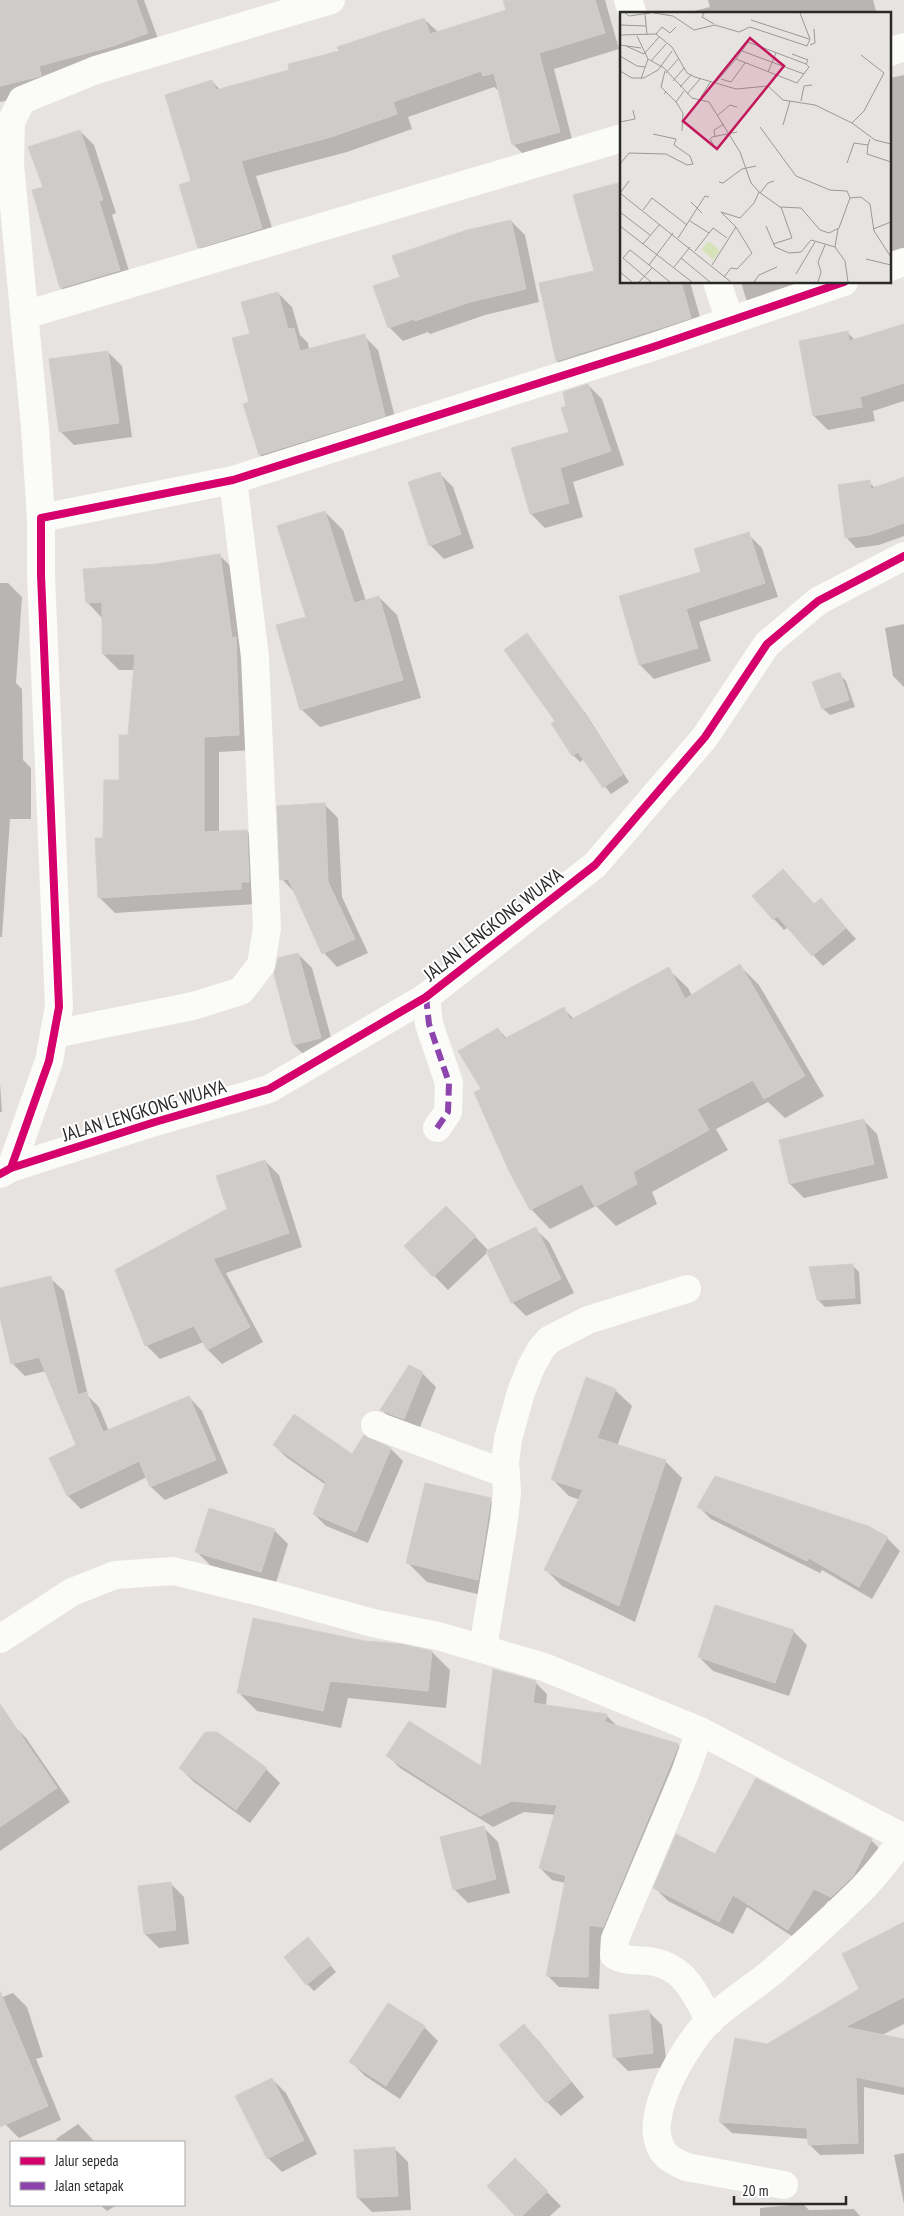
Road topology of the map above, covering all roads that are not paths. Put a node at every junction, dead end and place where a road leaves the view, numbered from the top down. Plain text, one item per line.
1 (331, 0) edge
2 (620, 139) edge
3 (904, 262) edge
4 (892, 266) edge
5 (718, 284) edge
6 (838, 284) edge
7 (25, 315) junction
8 (730, 321) junction
9 (233, 480) junction
10 (41, 518) junction
11 (904, 556) edge
12 (426, 997) junction
13 (54, 1034) junction
14 (437, 1128) dead end
15 (6, 1171) edge
16 (687, 1289) dead end
17 (375, 1424) dead end
18 (506, 1474) junction
19 (0, 1639) edge
20 (482, 1648) junction
21 (700, 1731) junction
22 (904, 1838) edge
23 (710, 2020) junction
24 (784, 2185) dead end

1 - 7 street
2 - 7 street
3 - 4 street
5 - 8 street
6 - 8 street
7 - 10 street
8 - 9 street
9 - 10 street
9 - 13 street
10 - 13 street
11 - 12 street, JALAN LENGKONG WUAYA
12 - 14 street
12 - 15 street, JALAN LENGKONG WUAYA
13 - 15 street
16 - 18 street
17 - 18 street
18 - 20 street
19 - 20 street
20 - 21 street
21 - 22 street
21 - 23 street
22 - 23 street
23 - 24 street

